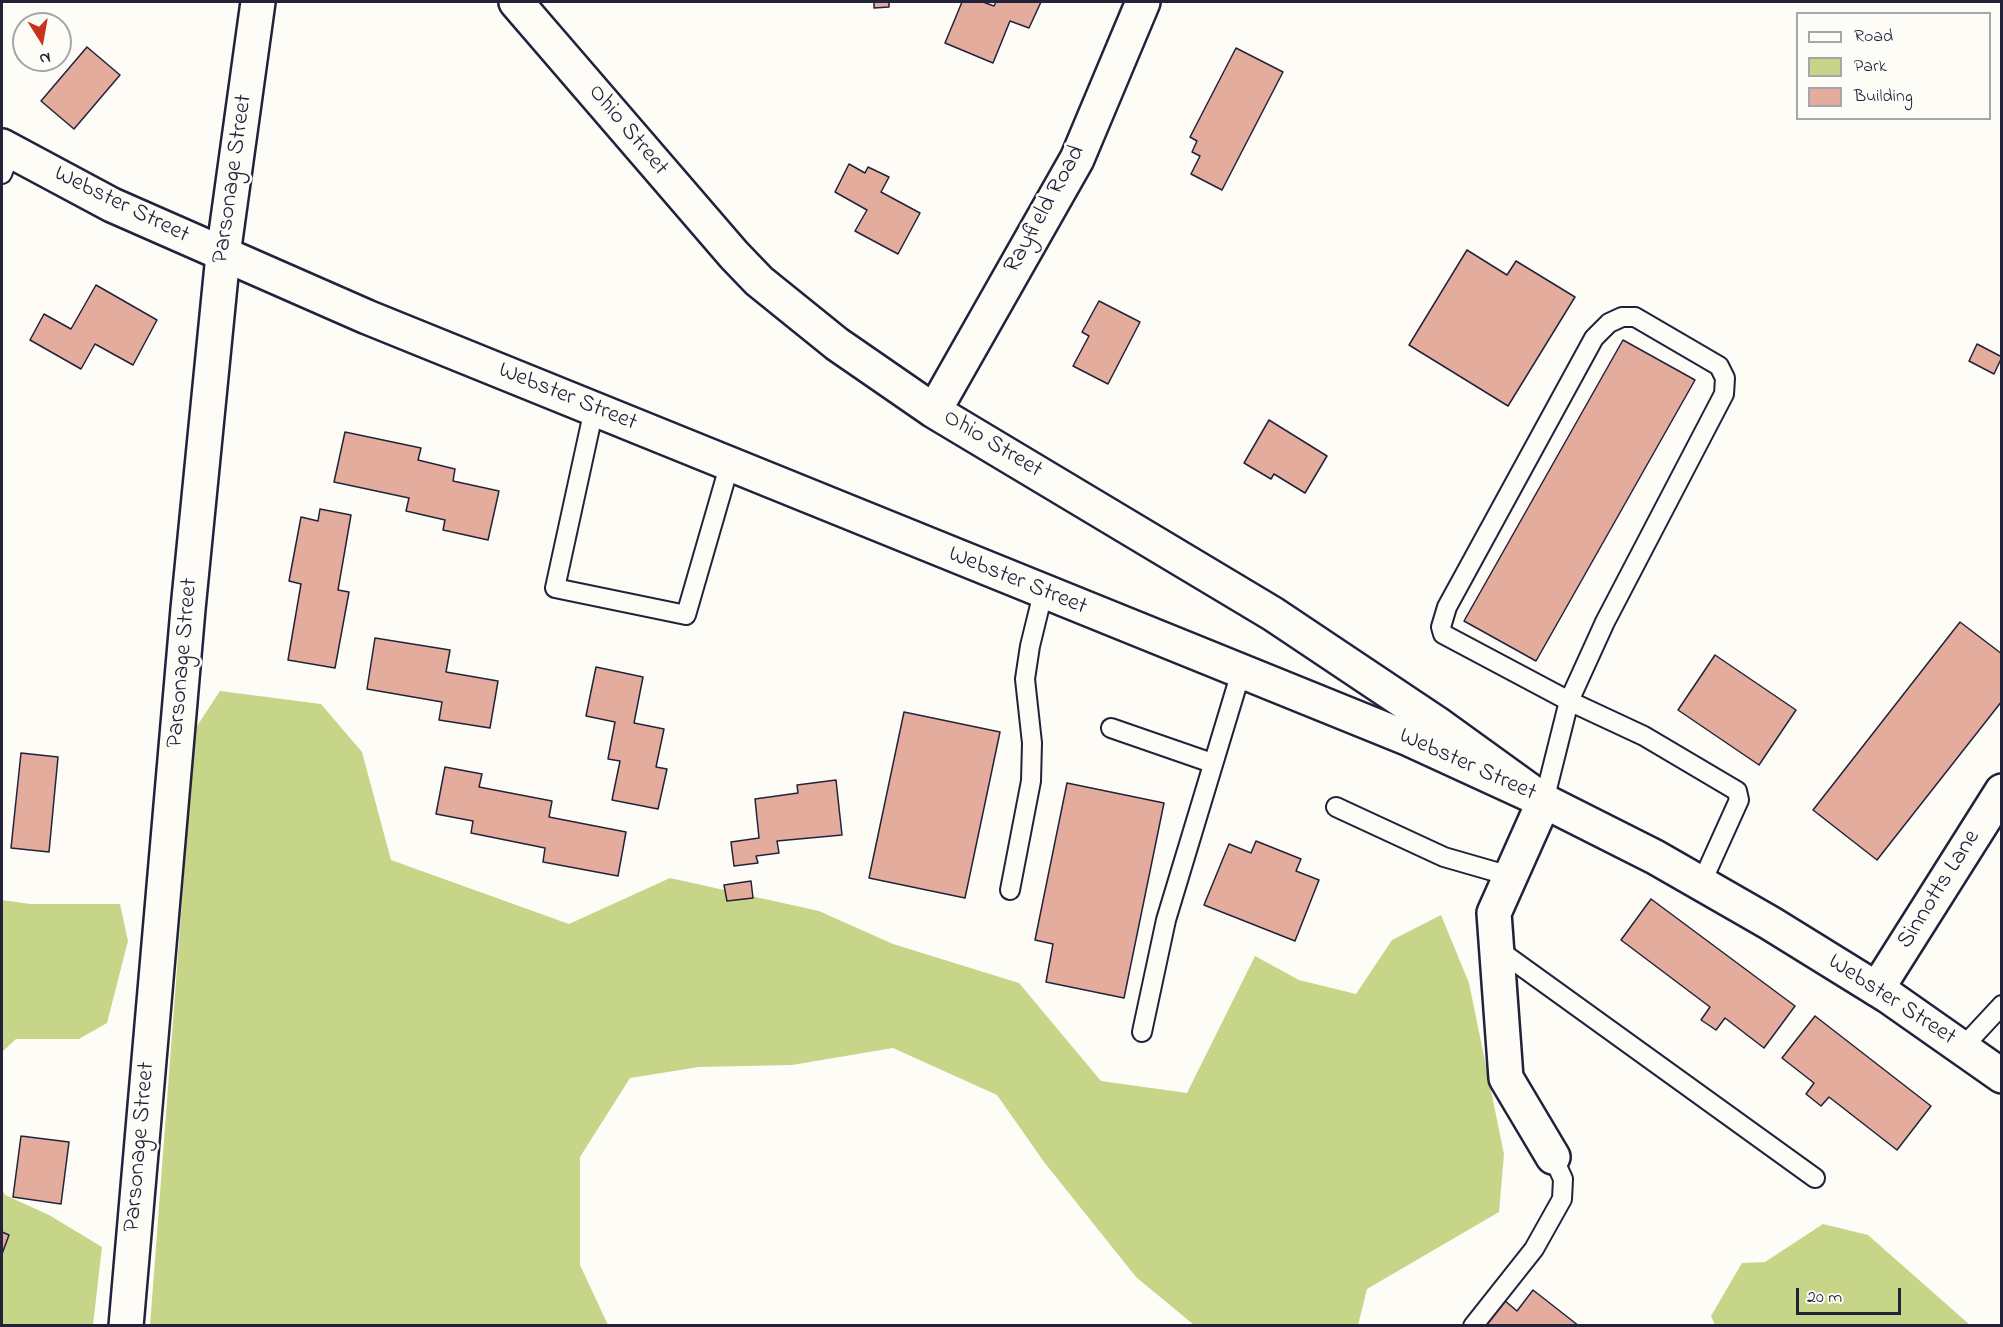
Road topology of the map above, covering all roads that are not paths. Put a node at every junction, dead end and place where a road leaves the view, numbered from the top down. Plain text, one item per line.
1 (258, 2) edge
2 (516, 2) edge
3 (1143, 2) edge
4 (5, 157) edge
5 (223, 255) junction
6 (594, 409) junction
7 (934, 411) junction
8 (730, 463) junction
9 (1043, 593) junction
10 (1241, 672) junction
11 (1569, 701) junction
12 (1111, 728) dead end
13 (1212, 763) junction
14 (2001, 791) edge
15 (1544, 801) junction
16 (1336, 807) dead end
17 (1510, 876) junction
18 (1701, 884) junction
19 (1010, 890) dead end
20 (1496, 948) junction
21 (1877, 989) junction
22 (2001, 1005) edge
23 (1142, 1032) dead end
24 (1962, 1048) junction
25 (2001, 1076) edge
26 (1553, 1157) joint
27 (1815, 1178) dead end
28 (126, 1326) edge
29 (1473, 1326) edge

1 - 5 street, Parsonage Street
2 - 7 street, Ohio Street
3 - 7 street, Rayfield Road
4 - 5 street, Webster Street
5 - 6 street, Webster Street
5 - 28 street, Parsonage Street
6 - 8 street, Webster Street
6 - 8 lane
7 - 15 street, Ohio Street
8 - 9 street, Webster Street
9 - 10 street, Webster Street
9 - 19 lane
10 - 13 lane
10 - 15 street, Webster Street
11 - 11 lane
11 - 15 lane
11 - 18 lane
12 - 13 lane
13 - 23 lane
14 - 21 street, Sinnotts Lane
15 - 17 street
15 - 18 street, Webster Street
16 - 17 lane
17 - 20 street
18 - 21 street, Webster Street
20 - 26 street
20 - 27 lane
21 - 24 street, Webster Street
22 - 24 lane
24 - 25 street, Webster Street
26 - 29 lane

